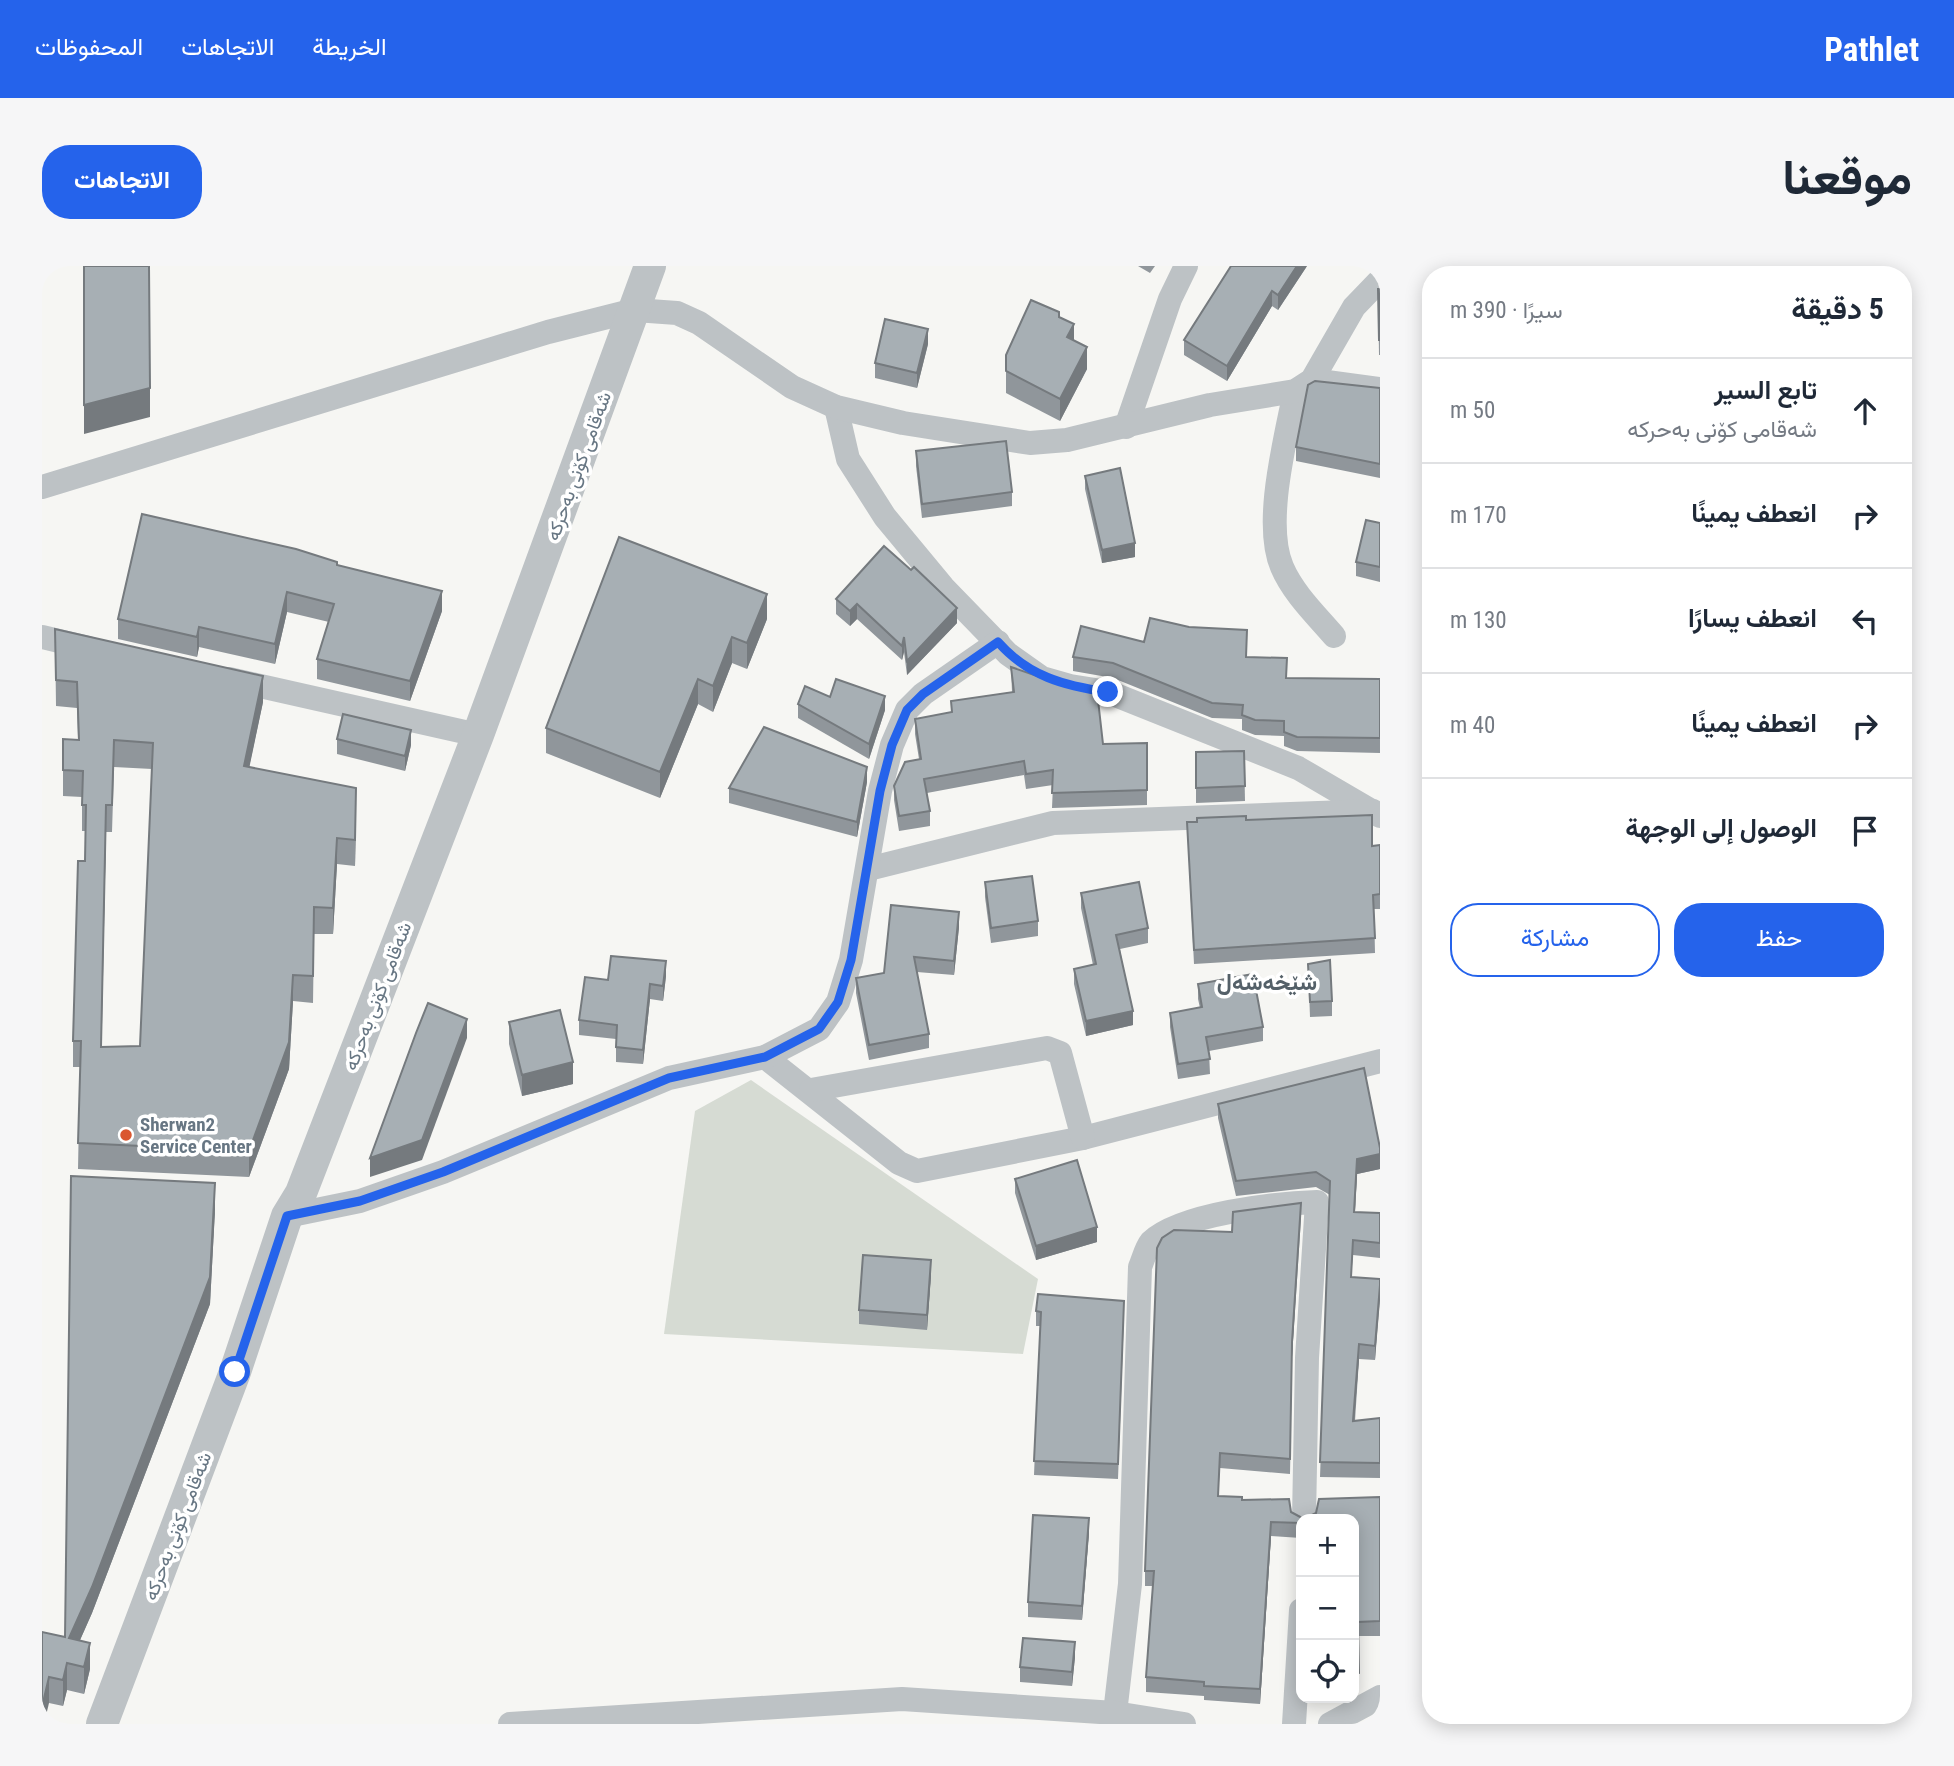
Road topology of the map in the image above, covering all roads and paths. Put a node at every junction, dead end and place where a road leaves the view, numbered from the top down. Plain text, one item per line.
1 (650, 266) edge
2 (1186, 266) edge
3 (1380, 280) edge
4 (635, 310) junction
5 (1303, 385) junction
6 (1380, 389) edge
7 (836, 407) junction
8 (1126, 427) junction
9 (42, 487) edge
10 (1334, 636) dead end
11 (42, 637) edge
12 (998, 642) junction
13 (110, 653) edge
14 (205, 674) edge
15 (478, 735) junction
16 (1376, 813) edge
17 (868, 869) junction
18 (765, 1057) junction
19 (1380, 1061) edge
20 (811, 1090) junction
21 (1083, 1138) junction
22 (287, 1216) junction
23 (1304, 1514) edge
24 (1299, 1640) edge
25 (1380, 1698) edge
26 (1115, 1713) junction
27 (102, 1724) edge
28 (510, 1724) edge
29 (1184, 1724) edge
30 (1294, 1724) edge
31 (1330, 1724) edge

1 - 4 street, شەقامی کۆنی بەحرکە
2 - 8 street
3 - 5 street
4 - 7 street
4 - 9 street
4 - 15 street, شەقامی کۆنی بەحرکە
5 - 6 street
5 - 8 street
5 - 10 street
7 - 8 street
7 - 12 street
11 - 13 street
12 - 16 street
12 - 17 street
14 - 15 street
15 - 22 street, شەقامی کۆنی بەحرکە
16 - 17 street
17 - 18 street
18 - 20 street
18 - 22 street
19 - 21 street
20 - 21 street
20 - 21 street
22 - 27 street, شەقامی کۆنی بەحرکە
23 - 26 street
24 - 30 street
25 - 31 street
26 - 28 street
26 - 29 street

